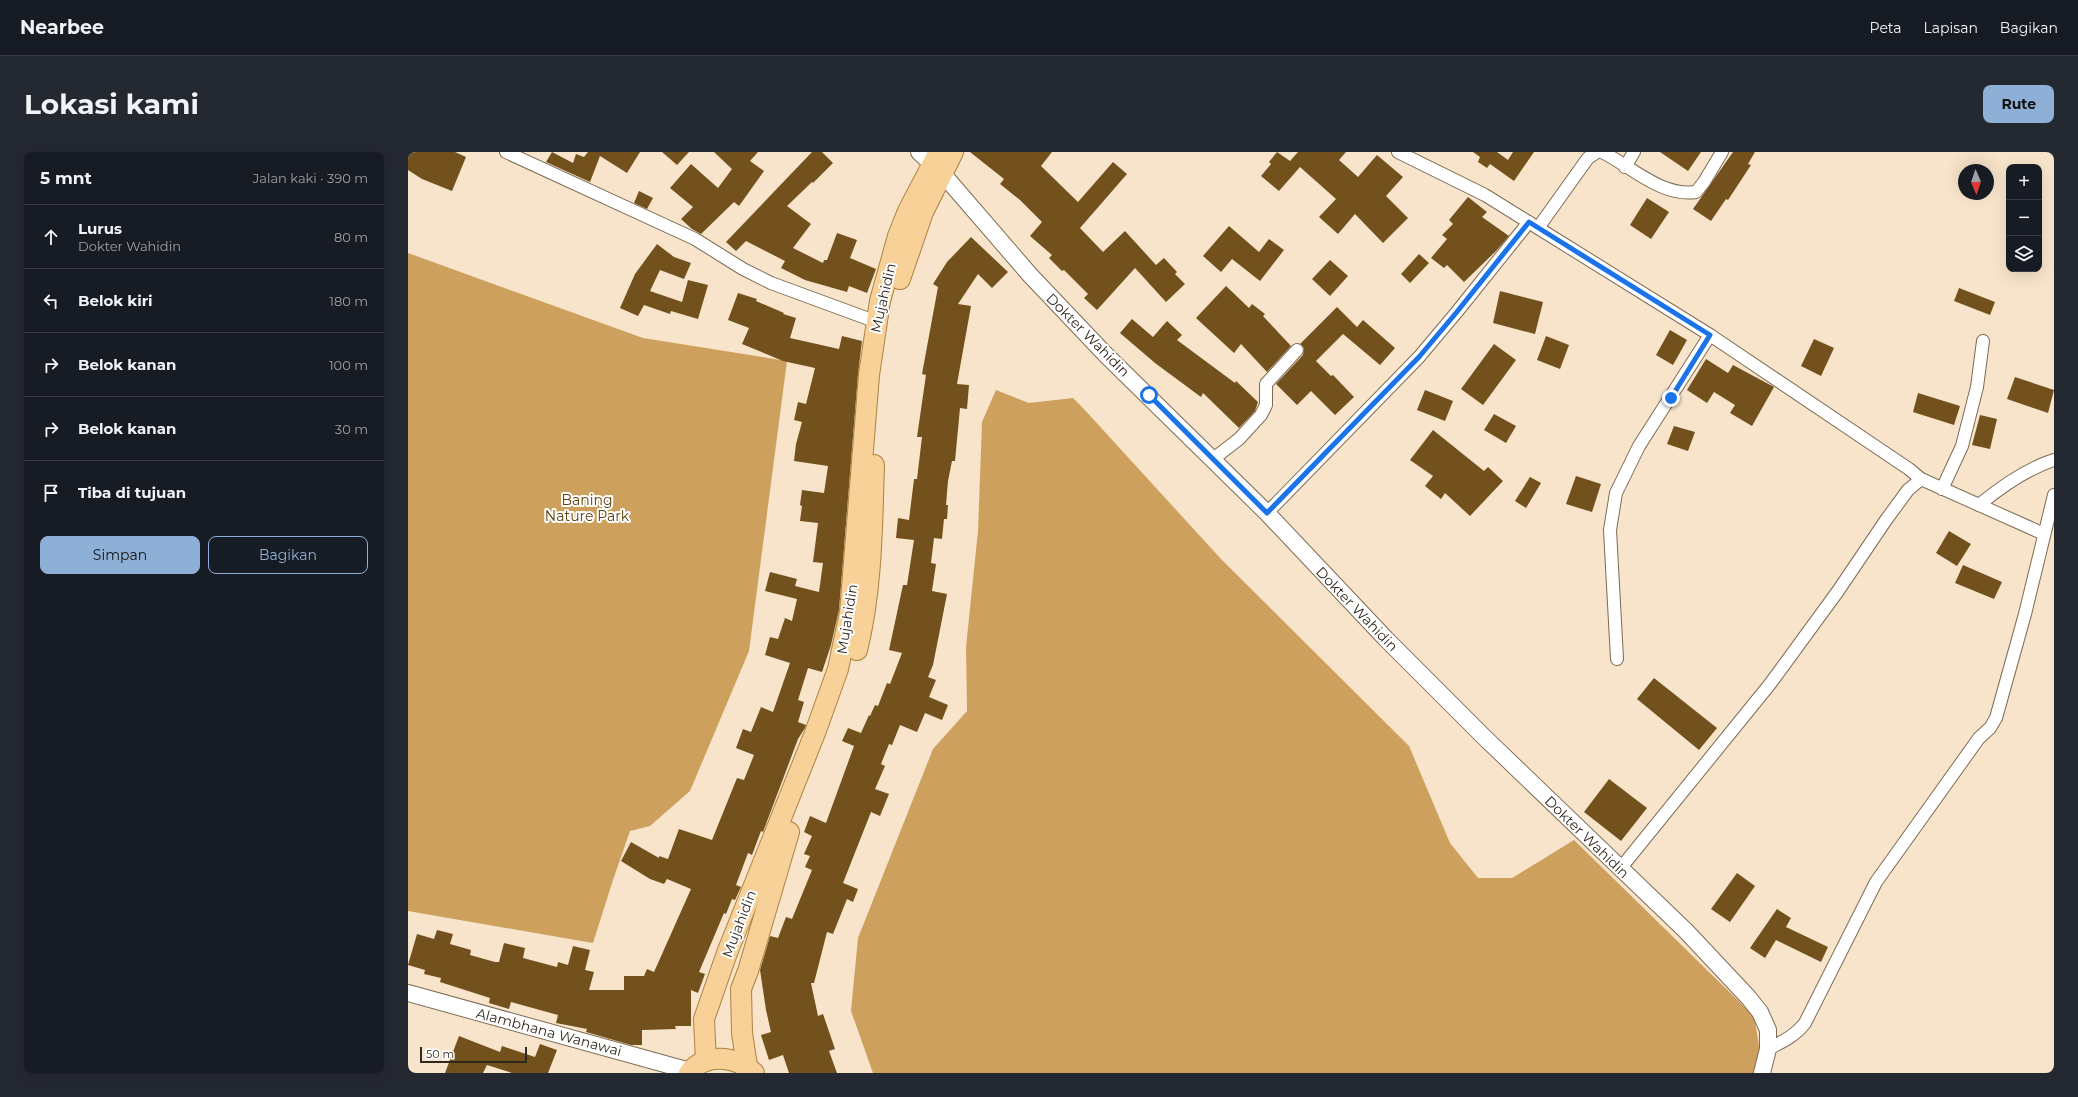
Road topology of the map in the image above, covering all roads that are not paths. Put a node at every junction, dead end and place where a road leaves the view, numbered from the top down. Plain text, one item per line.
1 (506, 152) edge
2 (953, 152) edge
3 (1398, 152) edge
4 (1597, 152) edge
5 (1602, 152) edge
6 (1634, 152) edge
7 (1722, 152) edge
8 (933, 160) edge
9 (1625, 167) junction
10 (1534, 225) junction
11 (877, 322) junction
12 (1710, 335) junction
13 (1983, 342) dead end
14 (1297, 350) dead end
15 (1212, 459) junction
16 (2054, 460) edge
17 (1920, 479) junction
18 (1942, 489) junction
19 (2054, 495) edge
20 (1979, 505) junction
21 (1267, 513) junction
22 (2044, 534) junction
23 (1616, 659) dead end
24 (1620, 869) junction
25 (408, 994) edge
26 (1768, 1049) junction
27 (695, 1068) edge
28 (751, 1069) edge
29 (1762, 1073) edge

1 - 11 street
2 - 8 main road
3 - 10 street
4 - 10 street
5 - 9 street
6 - 9 street
7 - 9 street
8 - 11 main road, Mujahidin
8 - 15 street, Dokter Wahidin
8 - 28 main road, Mujahidin
10 - 12 street
10 - 21 street
11 - 27 main road, Mujahidin
12 - 17 street
12 - 23 street
13 - 18 street
14 - 15 street
15 - 21 street, Dokter Wahidin
16 - 20 street
17 - 18 street
17 - 24 street
18 - 20 street
19 - 22 street
20 - 22 street
21 - 24 street, Dokter Wahidin
22 - 26 street
24 - 26 street, Dokter Wahidin
25 - 27 street, Alambhana Wanawai
26 - 29 street, Dokter Wahidin
27 - 28 main road

